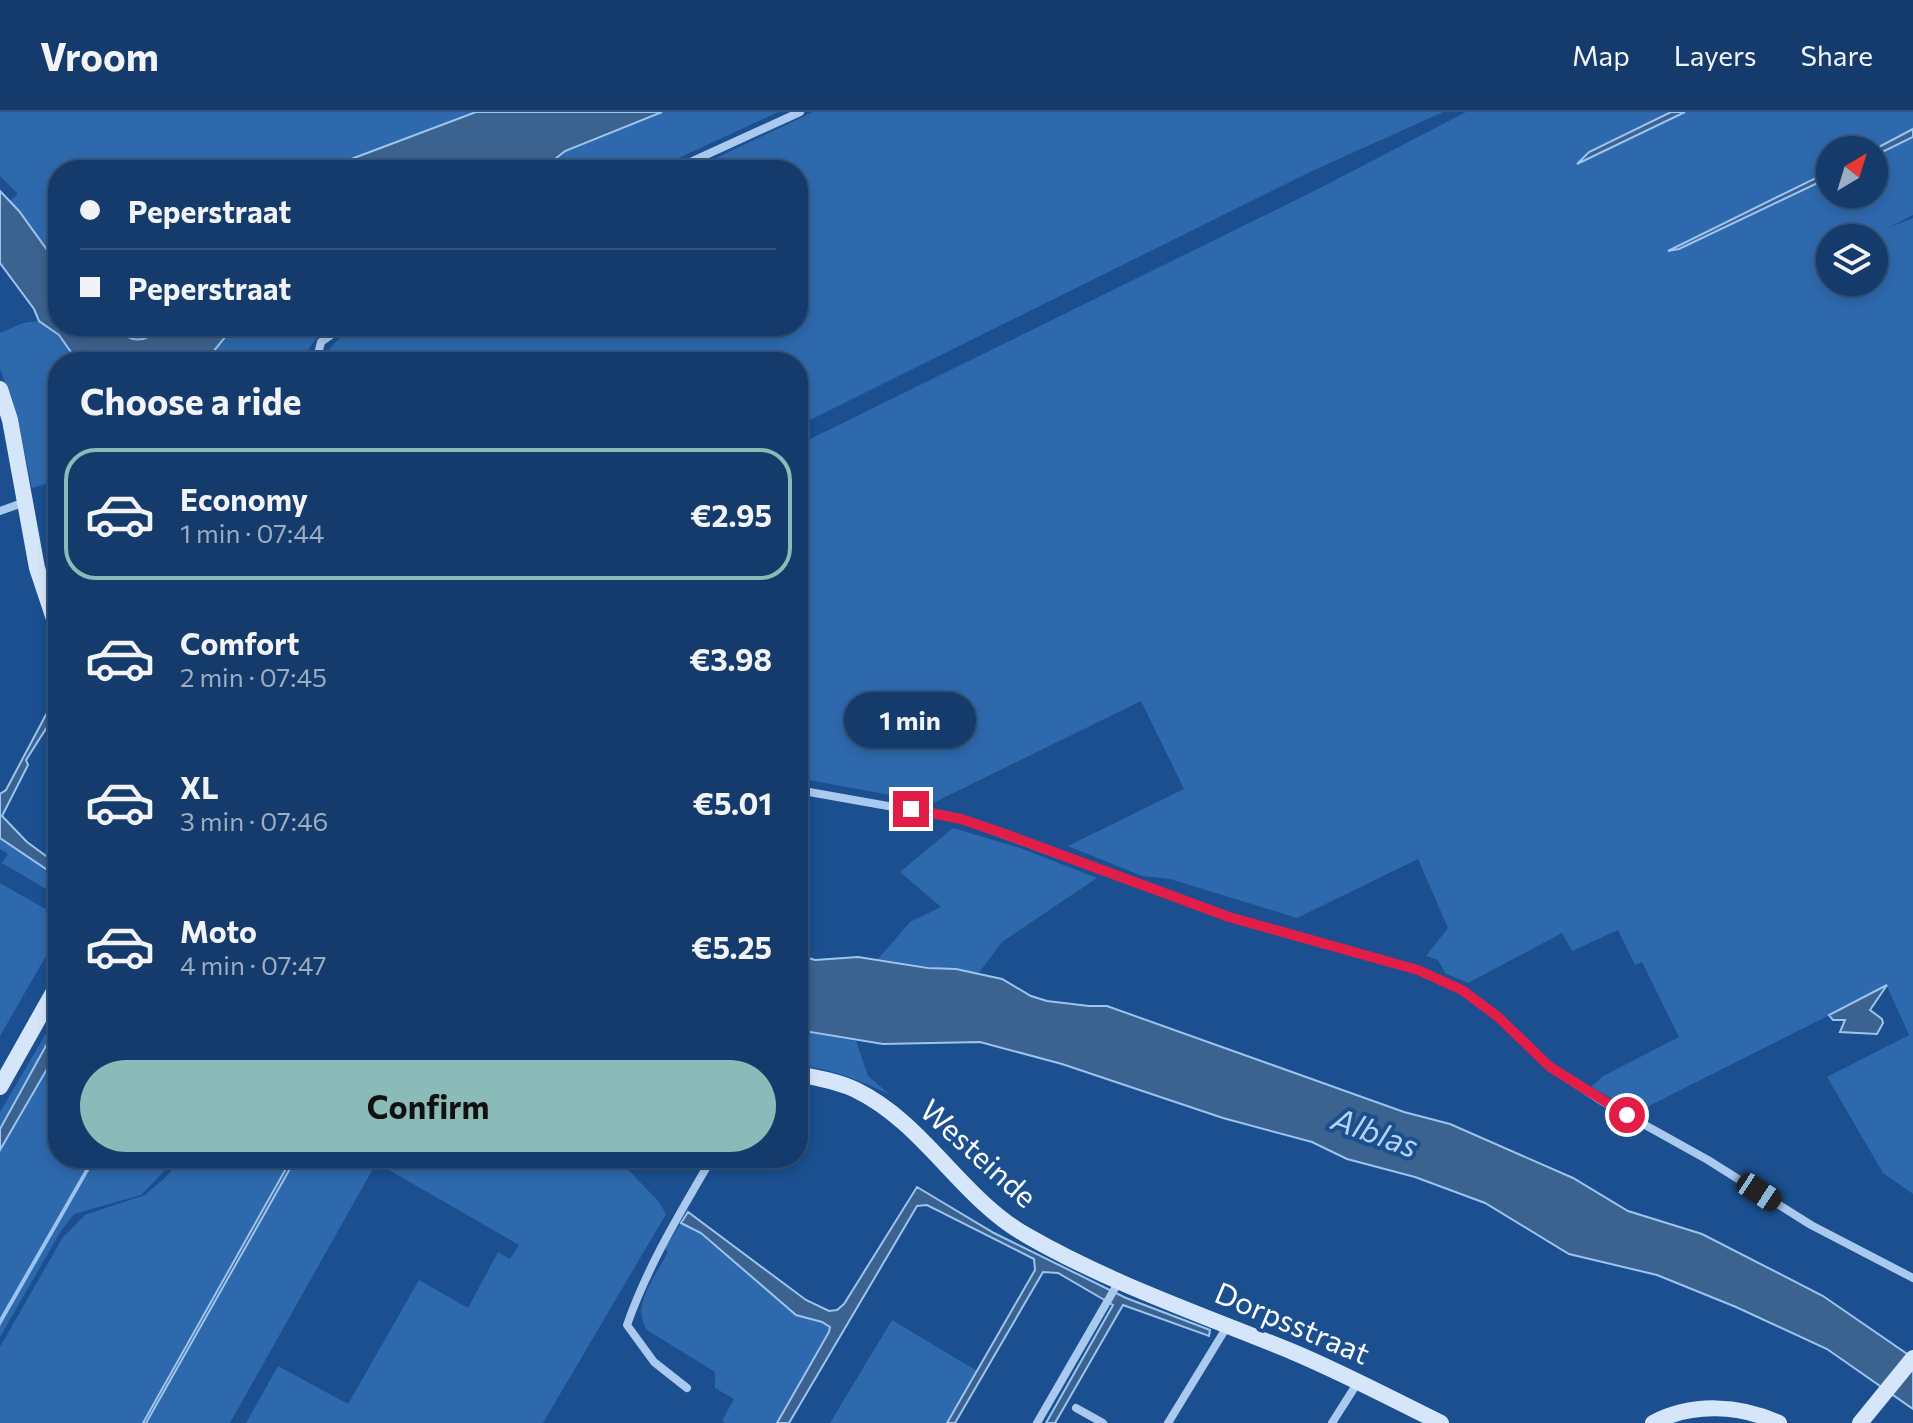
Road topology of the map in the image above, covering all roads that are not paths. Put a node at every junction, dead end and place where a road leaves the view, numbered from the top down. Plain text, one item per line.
1 (800, 112) edge
2 (695, 160) edge
3 (330, 336) edge
4 (318, 352) edge
5 (0, 389) edge
6 (26, 502) junction
7 (0, 511) edge
8 (48, 601) edge
9 (808, 792) edge
10 (48, 1002) edge
11 (808, 1077) edge
12 (0, 1087) edge
13 (706, 1168) edge
14 (1913, 1278) edge
15 (1118, 1283) junction
16 (1228, 1325) junction
17 (1913, 1358) edge
18 (1358, 1382) junction
19 (687, 1388) dead end
20 (1076, 1408) dead end
21 (1037, 1423) edge
22 (1103, 1423) edge
23 (1168, 1423) edge
24 (1332, 1423) edge
25 (1441, 1423) edge
26 (1653, 1423) edge
27 (1779, 1423) edge
28 (1860, 1423) edge

1 - 2 street
3 - 4 street
5 - 6 street
6 - 7 street
6 - 8 street
9 - 14 street
10 - 12 street
11 - 15 street, Westeinde
13 - 19 street
15 - 16 street, Dorpsstraat
15 - 21 street
16 - 18 street, Dorpsstraat
16 - 23 street
17 - 28 street
18 - 24 street
18 - 25 street, Dorpsstraat
20 - 22 street
26 - 27 street

